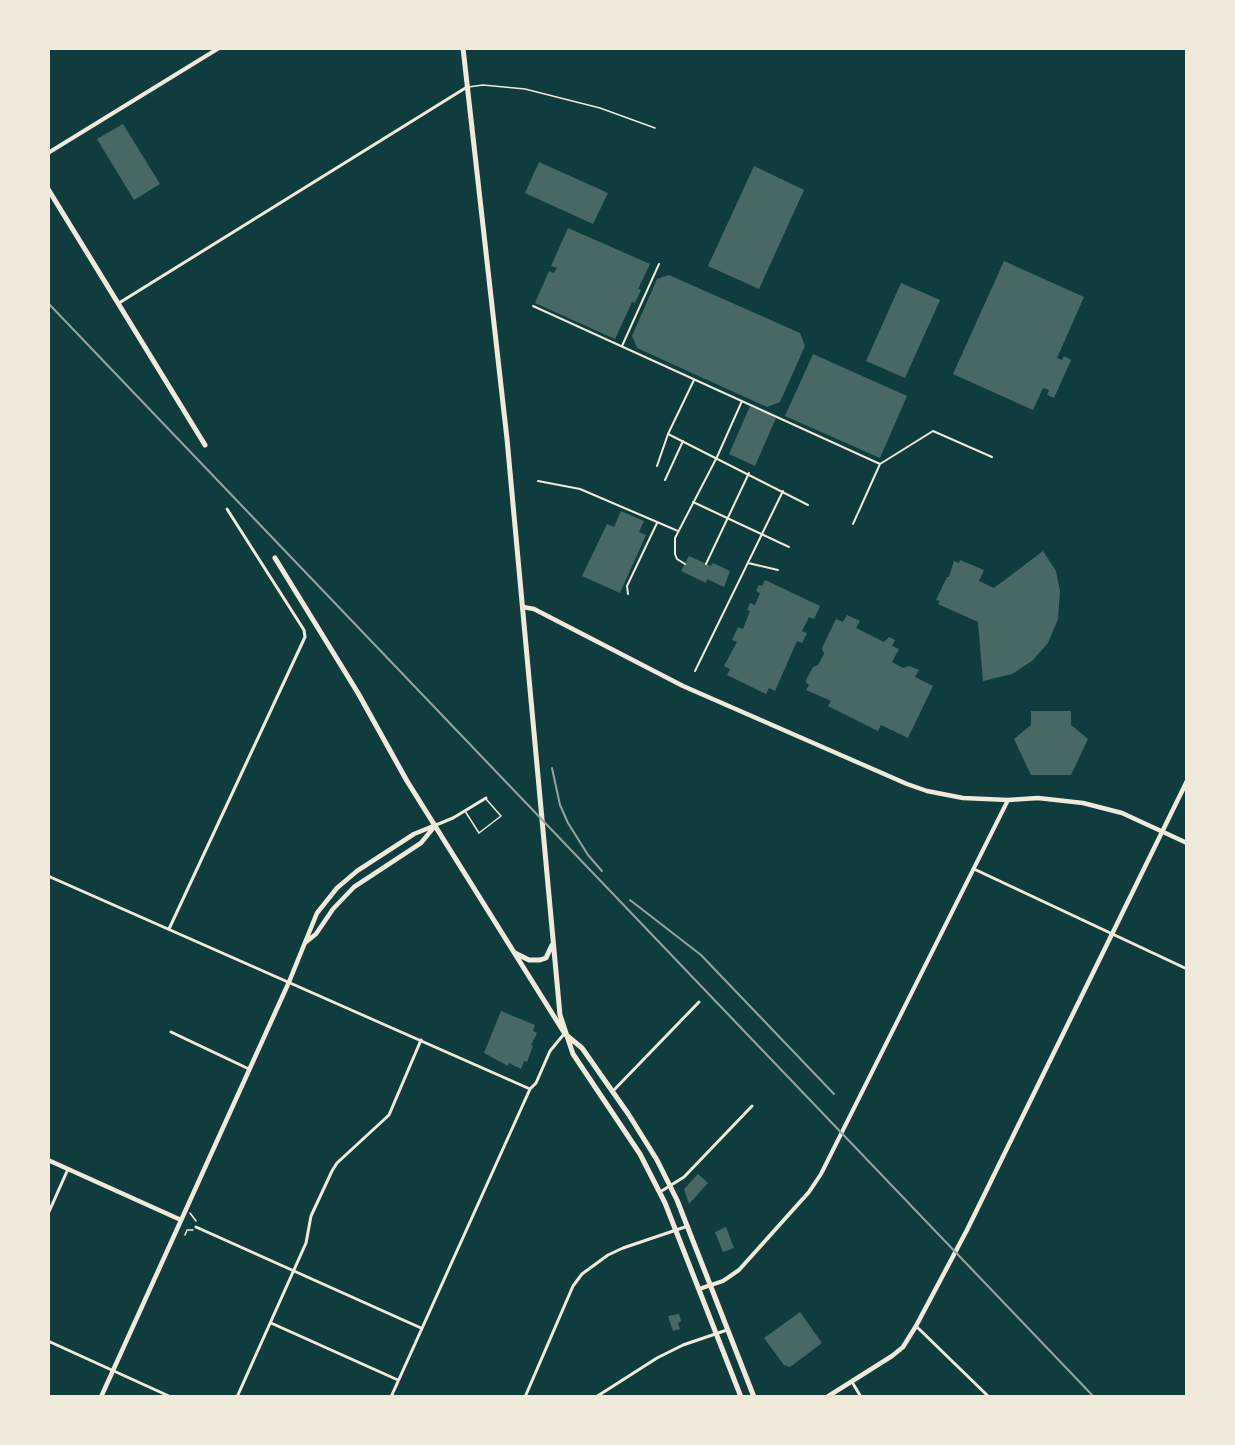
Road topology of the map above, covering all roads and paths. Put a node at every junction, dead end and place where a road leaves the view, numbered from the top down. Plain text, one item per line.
1 (219, 48) edge
2 (463, 48) edge
3 (467, 87) junction
4 (655, 128) dead end
5 (48, 153) edge
6 (48, 189) edge
7 (659, 264) dead end
8 (119, 303) junction
9 (533, 306) dead end
10 (622, 346) junction
11 (694, 379) junction
12 (742, 401) junction
13 (668, 434) junction
14 (683, 441) junction
15 (205, 445) dead end
16 (717, 457) junction
17 (992, 457) dead end
18 (880, 464) junction
19 (657, 466) dead end
20 (749, 474) junction
21 (665, 480) dead end
22 (538, 482) dead end
23 (783, 490) junction
24 (693, 502) junction
25 (808, 505) dead end
26 (227, 509) dead end
27 (728, 519) junction
28 (657, 523) junction
29 (853, 524) dead end
30 (678, 531) junction
31 (762, 534) junction
32 (789, 547) dead end
33 (275, 558) dead end
34 (748, 563) junction
35 (685, 564) dead end
36 (706, 564) dead end
37 (778, 570) dead end
38 (48, 579) edge
39 (628, 594) dead end
40 (48, 606) edge
41 (523, 606) junction
42 (695, 672) dead end
43 (1187, 781) edge
44 (486, 798) joint
45 (1008, 800) junction
46 (465, 811) junction
47 (436, 825) junction
48 (1163, 831) junction
49 (1187, 843) edge
50 (974, 869) junction
51 (48, 876) edge
52 (169, 929) junction
53 (1112, 934) junction
54 (306, 942) junction
55 (553, 942) junction
56 (513, 953) junction
57 (1187, 969) edge
58 (289, 982) junction
59 (699, 1002) dead end
60 (171, 1032) dead end
61 (565, 1034) junction
62 (421, 1041) junction
63 (249, 1069) junction
64 (530, 1089) junction
65 (613, 1091) junction
66 (752, 1106) dead end
67 (48, 1160) edge
68 (68, 1169) junction
69 (671, 1187) junction
70 (660, 1192) junction
71 (187, 1207) junction
72 (48, 1214) edge
73 (181, 1220) junction
74 (688, 1226) junction
75 (196, 1227) junction
76 (676, 1230) junction
77 (184, 1235) dead end
78 (294, 1270) junction
79 (710, 1286) junction
80 (699, 1289) junction
81 (270, 1323) junction
82 (916, 1326) junction
83 (421, 1328) junction
84 (729, 1330) junction
85 (718, 1334) junction
86 (48, 1341) edge
87 (113, 1371) junction
88 (398, 1380) junction
89 (852, 1382) junction
90 (101, 1397) edge
91 (171, 1397) edge
92 (237, 1397) edge
93 (391, 1397) edge
94 (525, 1397) edge
95 (596, 1397) edge
96 (741, 1397) edge
97 (754, 1397) edge
98 (827, 1397) edge
99 (861, 1397) edge
100 (989, 1397) edge

1 - 5 street
2 - 3 main road
3 - 4 lane
3 - 8 street
3 - 41 main road
6 - 8 main road
7 - 10 street
8 - 15 main road
9 - 10 street
10 - 11 street
11 - 12 street
11 - 13 street
12 - 16 street
12 - 18 street
13 - 14 street
13 - 19 street
14 - 16 street
14 - 21 street
16 - 20 street
16 - 24 street
17 - 18 street
18 - 29 street
20 - 23 street
20 - 27 street
22 - 28 street
23 - 25 street
23 - 31 street
24 - 27 street
24 - 30 street
26 - 52 street
27 - 31 street
27 - 36 street
28 - 30 street
28 - 39 street
30 - 35 street
31 - 32 street
31 - 34 street
33 - 47 main road
34 - 37 street
34 - 42 street
38 - 40 street
41 - 45 main road
41 - 55 main road
43 - 48 main road
44 - 46 street
44 - 46 lane
45 - 48 main road
45 - 50 street
46 - 47 street
47 - 54 main road
47 - 54 main road
47 - 56 main road
48 - 49 main road
48 - 53 main road
50 - 53 street
50 - 79 street
51 - 52 street
52 - 58 street
53 - 57 street
53 - 82 main road
54 - 58 main road
55 - 56 main road
55 - 61 main road
56 - 61 main road
58 - 62 street
58 - 63 main road
59 - 65 street
60 - 63 street
61 - 64 street
61 - 65 main road
61 - 70 main road
62 - 64 street
62 - 78 street
63 - 71 main road
64 - 83 street
65 - 69 main road
66 - 69 street
67 - 68 main road
68 - 72 street
68 - 73 main road
69 - 70 street
69 - 74 main road
70 - 76 main road
71 - 73 main road
71 - 75 path
73 - 87 main road
74 - 76 street
74 - 79 main road
75 - 77 path
75 - 78 street
76 - 80 main road
76 - 94 street
78 - 81 street
78 - 83 street
79 - 80 street
79 - 84 main road
80 - 85 main road
81 - 88 street
81 - 92 street
82 - 89 main road
82 - 100 street
83 - 88 street
84 - 85 street
84 - 97 main road
85 - 95 street
85 - 96 main road
86 - 87 street
87 - 90 main road
87 - 91 street
88 - 93 street
89 - 98 main road
89 - 99 street

